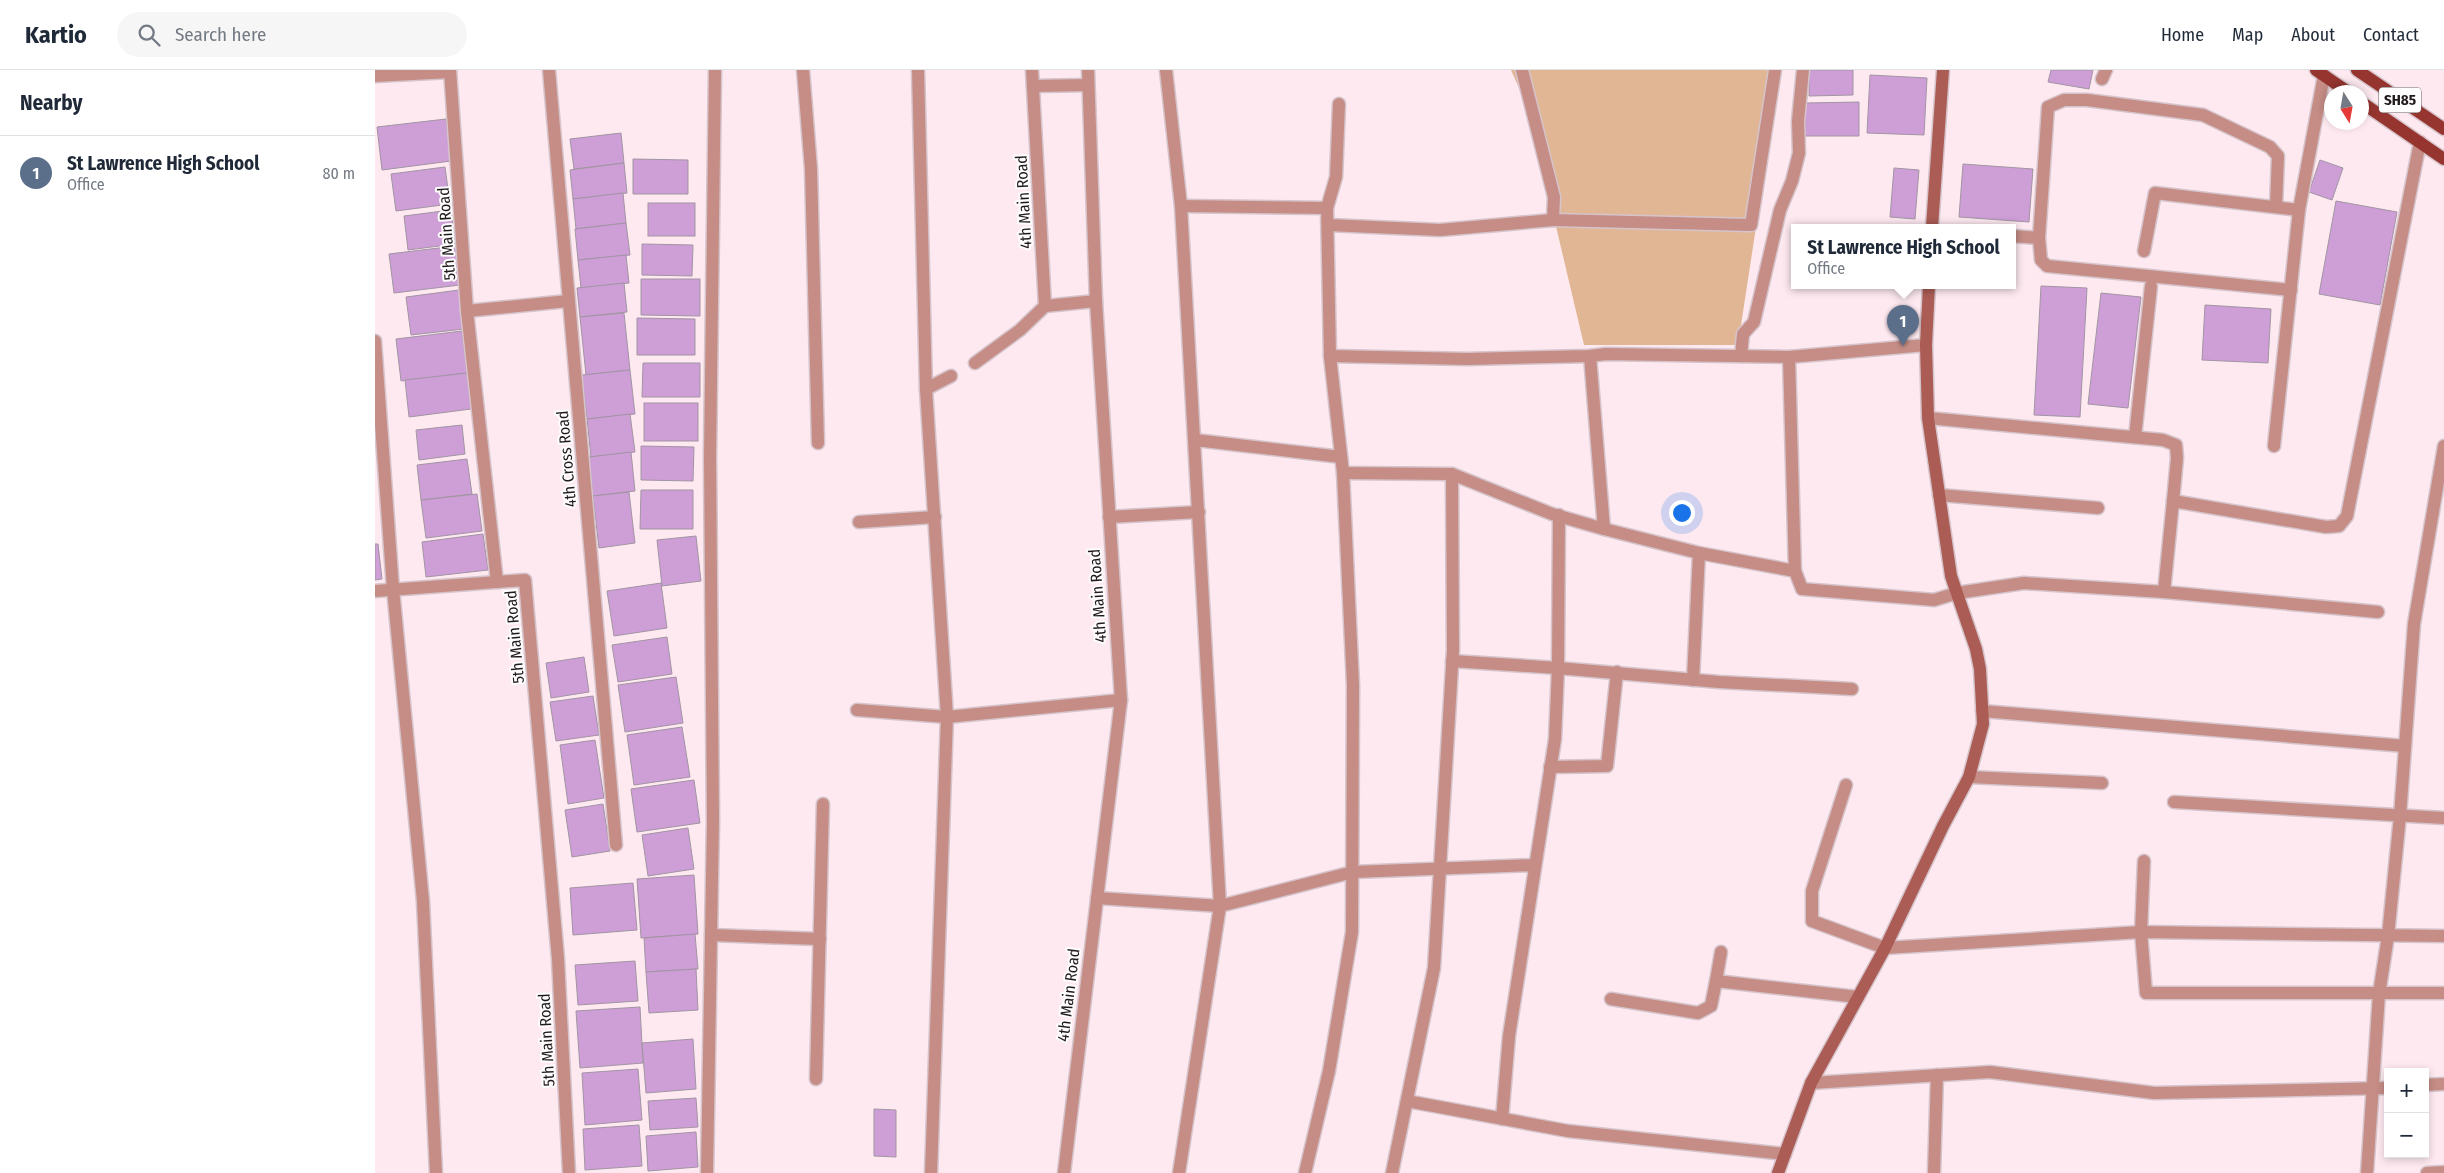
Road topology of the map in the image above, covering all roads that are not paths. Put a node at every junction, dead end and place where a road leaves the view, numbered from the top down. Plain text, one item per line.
1 (549, 70) edge
2 (715, 70) edge
3 (803, 70) edge
4 (918, 70) edge
5 (1032, 70) edge
6 (1088, 70) edge
7 (1166, 70) edge
8 (1522, 70) edge
9 (1775, 70) edge
10 (1803, 70) edge
11 (1943, 70) edge
12 (2357, 70) edge
13 (450, 71) edge
14 (2320, 73) edge
15 (375, 76) edge
16 (1088, 85) junction
17 (2338, 85) edge
18 (1033, 86) junction
19 (1339, 104) dead end
20 (2369, 107) edge
21 (2444, 129) edge
22 (2420, 142) junction
23 (2444, 159) edge
24 (1181, 206) junction
25 (2277, 207) junction
26 (1327, 208) junction
27 (2299, 210) junction
28 (1553, 220) junction
29 (1932, 224) edge
30 (1328, 225) junction
31 (2016, 236) edge
32 (2039, 238) junction
33 (2145, 251) dead end
34 (2151, 286) dead end
35 (1929, 289) edge
36 (2291, 290) junction
37 (568, 301) junction
38 (1095, 301) junction
39 (1045, 306) junction
40 (467, 311) junction
41 (375, 340) edge
42 (1926, 345) junction
43 (1330, 356) junction
44 (1590, 356) junction
45 (1741, 356) junction
46 (1789, 357) junction
47 (975, 364) dead end
48 (951, 376) dead end
49 (926, 390) junction
50 (1928, 418) junction
51 (2135, 437) junction
52 (1195, 440) junction
53 (818, 443) dead end
54 (2274, 446) dead end
55 (2444, 446) edge
56 (1341, 457) junction
57 (1343, 473) junction
58 (1452, 474) junction
59 (1939, 495) junction
60 (2173, 502) junction
61 (2098, 508) dead end
62 (1199, 512) junction
63 (1559, 516) junction
64 (935, 517) junction
65 (1109, 517) junction
66 (859, 522) dead end
67 (1604, 529) junction
68 (1699, 553) junction
69 (1795, 571) junction
70 (497, 582) junction
71 (393, 589) junction
72 (375, 592) edge
73 (2164, 592) junction
74 (1957, 593) junction
75 (2378, 612) dead end
76 (1452, 661) junction
77 (1558, 668) junction
78 (1617, 672) junction
79 (1693, 680) junction
80 (1852, 689) dead end
81 (1121, 700) junction
82 (857, 710) dead end
83 (1982, 711) junction
84 (947, 717) junction
85 (2405, 746) junction
86 (1550, 767) junction
87 (1969, 777) junction
88 (2102, 783) dead end
89 (1846, 785) dead end
90 (2174, 802) dead end
91 (823, 804) dead end
92 (2400, 816) junction
93 (2444, 818) edge
94 (616, 845) dead end
95 (2144, 861) dead end
96 (1535, 864) junction
97 (1439, 870) junction
98 (1353, 872) junction
99 (1097, 898) junction
100 (1220, 906) junction
101 (2141, 932) junction
102 (711, 935) junction
103 (2388, 936) junction
104 (2444, 936) edge
105 (820, 939) junction
106 (1885, 948) junction
107 (1721, 952) dead end
108 (1716, 981) junction
109 (2444, 993) edge
110 (2379, 994) junction
111 (1858, 997) junction
112 (1611, 1000) dead end
113 (1937, 1075) junction
114 (816, 1079) dead end
115 (1811, 1083) junction
116 (2444, 1084) edge
117 (2429, 1085) edge
118 (2384, 1088) edge
119 (2373, 1089) junction
120 (1407, 1102) junction
121 (1501, 1119) junction
122 (1785, 1154) junction
123 (2444, 1172) edge
124 (436, 1173) edge
125 (569, 1173) edge
126 (707, 1173) edge
127 (931, 1173) edge
128 (1064, 1173) edge
129 (1179, 1173) edge
130 (1305, 1173) edge
131 (1392, 1173) edge
132 (1778, 1173) edge
133 (1934, 1173) edge
134 (2367, 1173) edge
135 (2427, 1173) edge

1 - 37 street, 4th Cross Road
2 - 102 street
3 - 53 street
4 - 49 street
5 - 18 street, 4th Main Road
6 - 16 street, 4th Main Road
7 - 24 street
8 - 28 street
9 - 28 street
10 - 45 street
11 - 29 street
12 - 21 main road, SH85
13 - 15 street
13 - 40 street, 5th Main Road
14 - 17 main road
14 - 27 street
16 - 18 street
16 - 38 street, 4th Main Road
18 - 39 street, 4th Main Road
19 - 26 street
20 - 22 main road, SH85
22 - 23 main road, SH85
22 - 60 street
24 - 26 street
24 - 52 street
25 - 27 street
25 - 32 street
25 - 33 street
26 - 30 street
27 - 36 street
28 - 30 street
30 - 43 street
31 - 32 street
32 - 36 street
34 - 51 street
35 - 42 street
36 - 54 street
37 - 40 street
37 - 94 street, 4th Cross Road
38 - 39 street
38 - 65 street, 4th Main Road
39 - 47 street
40 - 70 street, 5th Main Road
41 - 71 street
42 - 46 street
42 - 50 street
43 - 44 street
43 - 56 street
44 - 45 street
44 - 67 street
45 - 46 street
46 - 69 street
48 - 49 street
49 - 64 street
50 - 51 street
50 - 59 street
51 - 60 street
52 - 56 street
52 - 62 street
55 - 85 street
56 - 57 street
57 - 58 street
57 - 98 street
58 - 63 street
58 - 76 street
59 - 61 street
59 - 74 street
60 - 73 street
62 - 65 street
62 - 100 street
63 - 67 street
63 - 77 street
64 - 66 street
64 - 84 street
65 - 81 street, 4th Main Road
67 - 68 street
68 - 69 street
68 - 79 street
69 - 74 street
70 - 71 street
70 - 125 street, 5th Main Road
71 - 72 street
71 - 124 street
73 - 74 street
73 - 75 street
74 - 83 street
76 - 77 street
76 - 97 street
77 - 78 street
77 - 86 street
78 - 79 street
78 - 86 street
79 - 80 street
81 - 84 street
81 - 99 street, 4th Main Road
82 - 84 street
83 - 85 street
83 - 87 street
84 - 127 street
85 - 92 street
86 - 96 street
87 - 88 street
87 - 106 street
89 - 106 street
90 - 92 street
91 - 105 street
92 - 93 street
92 - 103 street
95 - 101 street
96 - 97 street
96 - 121 street
97 - 98 street
97 - 120 street
98 - 100 street
98 - 130 street
99 - 100 street
99 - 128 street, 4th Main Road
100 - 129 street
101 - 103 street
101 - 106 street
101 - 110 street
102 - 105 street
102 - 126 street
103 - 104 street
103 - 110 street
105 - 114 street
106 - 111 street
107 - 108 street
108 - 111 street
108 - 112 street
109 - 110 street
110 - 119 street
111 - 115 street
113 - 115 street
113 - 119 street
113 - 133 street
115 - 122 street
116 - 117 street
118 - 119 street
119 - 134 street
120 - 121 street
120 - 131 street
121 - 122 street
122 - 132 street
123 - 135 street

